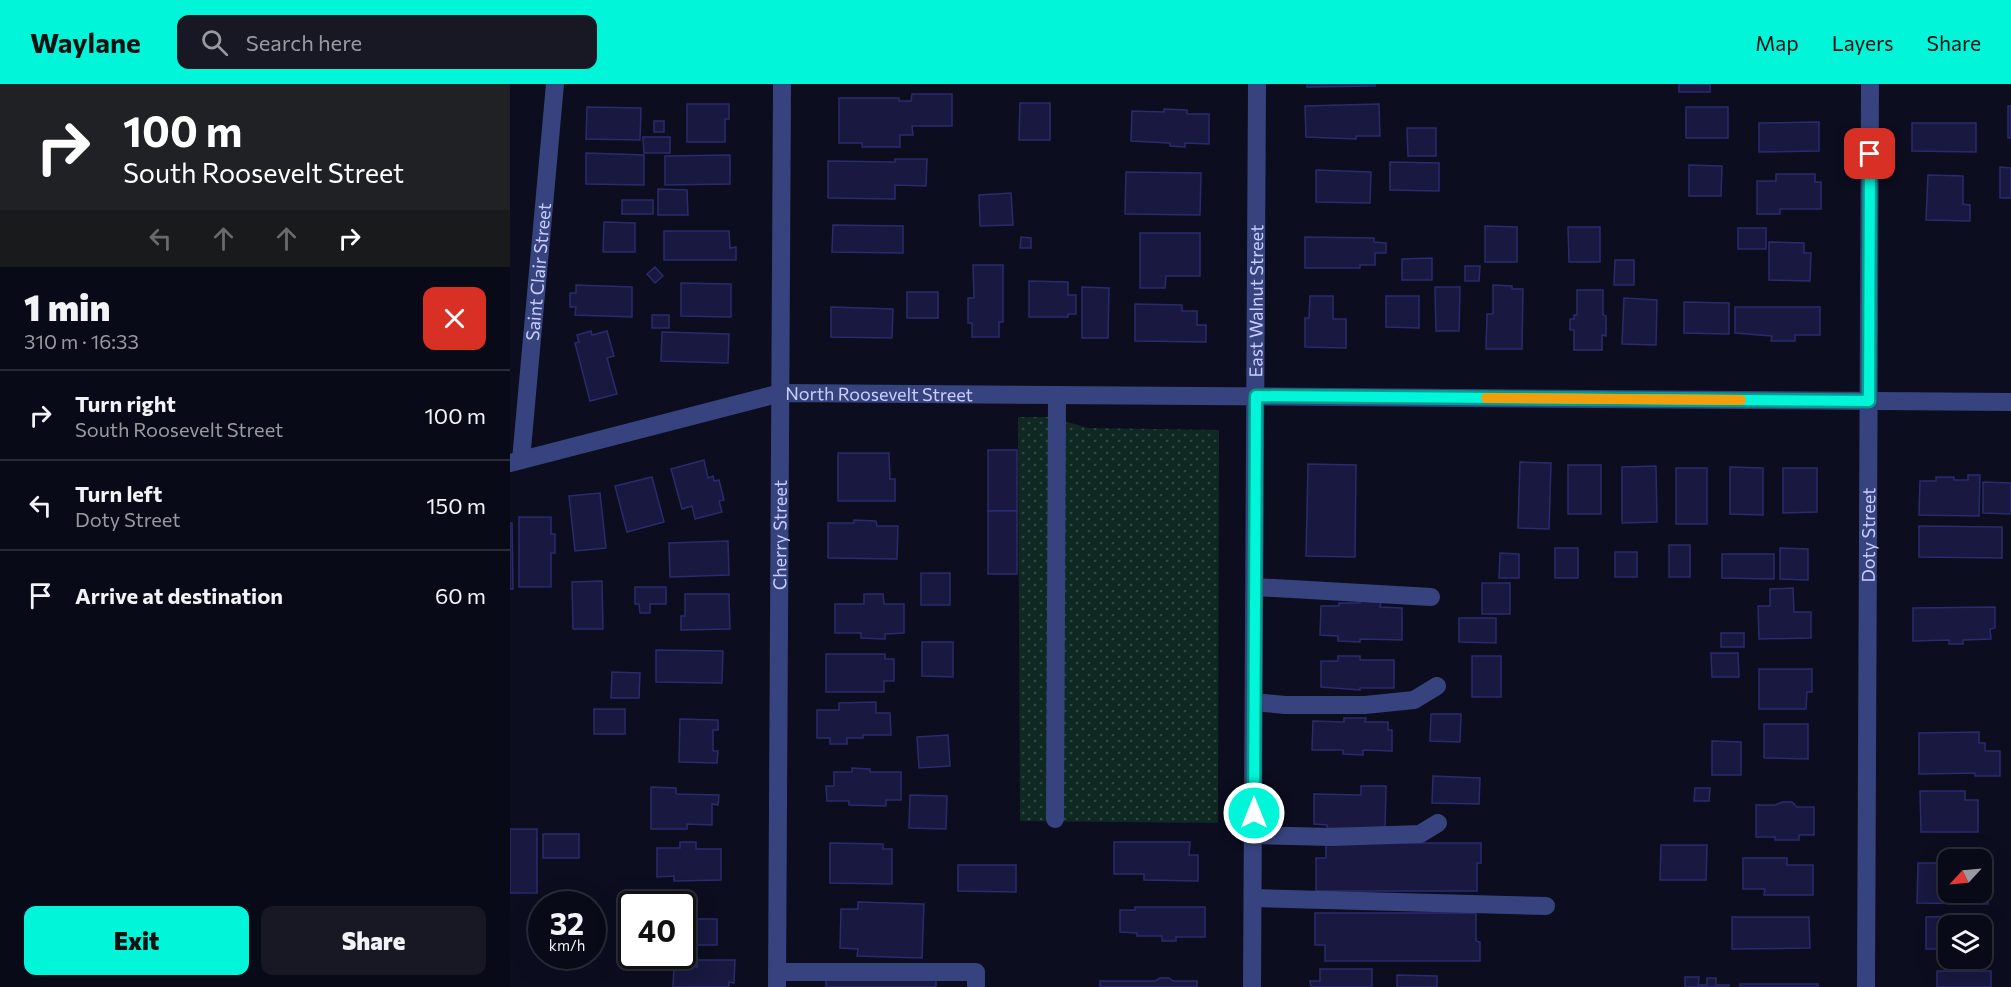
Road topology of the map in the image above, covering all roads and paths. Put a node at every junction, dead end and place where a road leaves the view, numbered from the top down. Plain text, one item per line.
1 (555, 84) edge
2 (782, 84) edge
3 (1257, 84) edge
4 (1870, 84) edge
5 (781, 393) junction
6 (1057, 395) junction
7 (1256, 396) junction
8 (1869, 401) junction
9 (2011, 402) edge
10 (515, 462) edge
11 (1255, 587) junction
12 (1431, 597) dead end
13 (1437, 686) dead end
14 (1254, 702) junction
15 (1055, 819) dead end
16 (1438, 823) dead end
17 (1253, 835) junction
18 (1253, 898) junction
19 (1546, 906) dead end
20 (777, 979) edge
21 (976, 987) edge
22 (1252, 987) edge
23 (1866, 987) edge

1 - 10 street, Saint Clair Street
2 - 5 street, Cherry Street
3 - 7 street, East Walnut Street
4 - 8 street, Doty Street
5 - 6 street, North Roosevelt Street
5 - 10 street, North Roosevelt Street
5 - 20 street, Cherry Street
6 - 7 street, North Roosevelt Street
6 - 15 street
7 - 8 street, North Roosevelt Street
7 - 11 street, East Walnut Street
8 - 9 street, North Roosevelt Street
8 - 23 street, Doty Street
11 - 12 street
11 - 14 street, East Walnut Street
13 - 14 street
14 - 17 street, East Walnut Street
16 - 17 street
17 - 18 street, East Walnut Street
18 - 19 street
18 - 22 street, East Walnut Street
20 - 21 street

